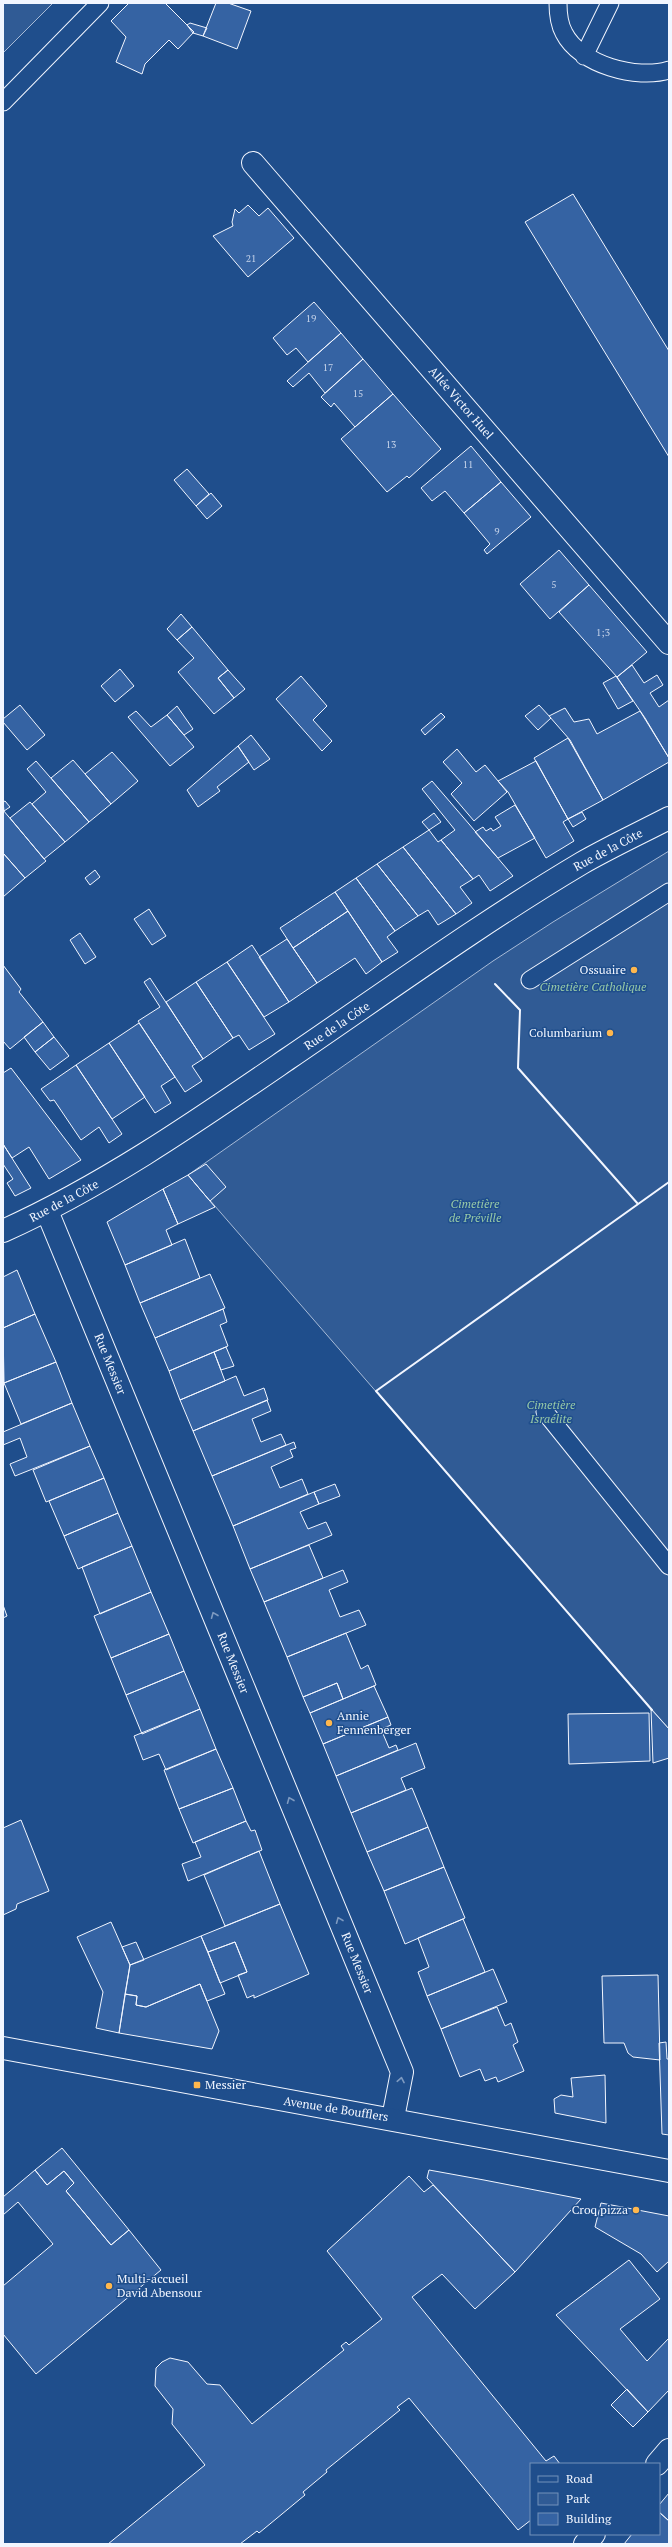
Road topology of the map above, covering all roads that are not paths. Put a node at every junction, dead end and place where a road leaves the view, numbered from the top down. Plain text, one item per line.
1 (100, 3) edge
2 (558, 3) edge
3 (610, 3) edge
4 (584, 56) junction
5 (669, 70) edge
6 (3, 102) edge
7 (253, 163) dead end
8 (669, 642) edge
9 (669, 818) edge
10 (669, 892) edge
11 (530, 980) dead end
12 (47, 1211) junction
13 (3, 1232) edge
14 (545, 1412) dead end
15 (669, 1566) edge
16 (3, 2048) edge
17 (393, 2118) junction
18 (669, 2171) edge
19 (669, 2450) edge
20 (658, 2463) edge
21 (593, 2535) edge
22 (585, 2544) edge

1 - 6 lane
2 - 4 lane
3 - 4 lane
4 - 5 lane
7 - 8 street, Allée Victor Huel
9 - 12 street, Rue de la Côte
10 - 11 lane
12 - 13 street, Rue de la Côte
17 -> 12 street, Rue Messier
14 - 15 lane
16 - 17 street, Avenue de Boufflers
17 - 18 street, Avenue de Boufflers
19 - 20 street
21 - 22 street

